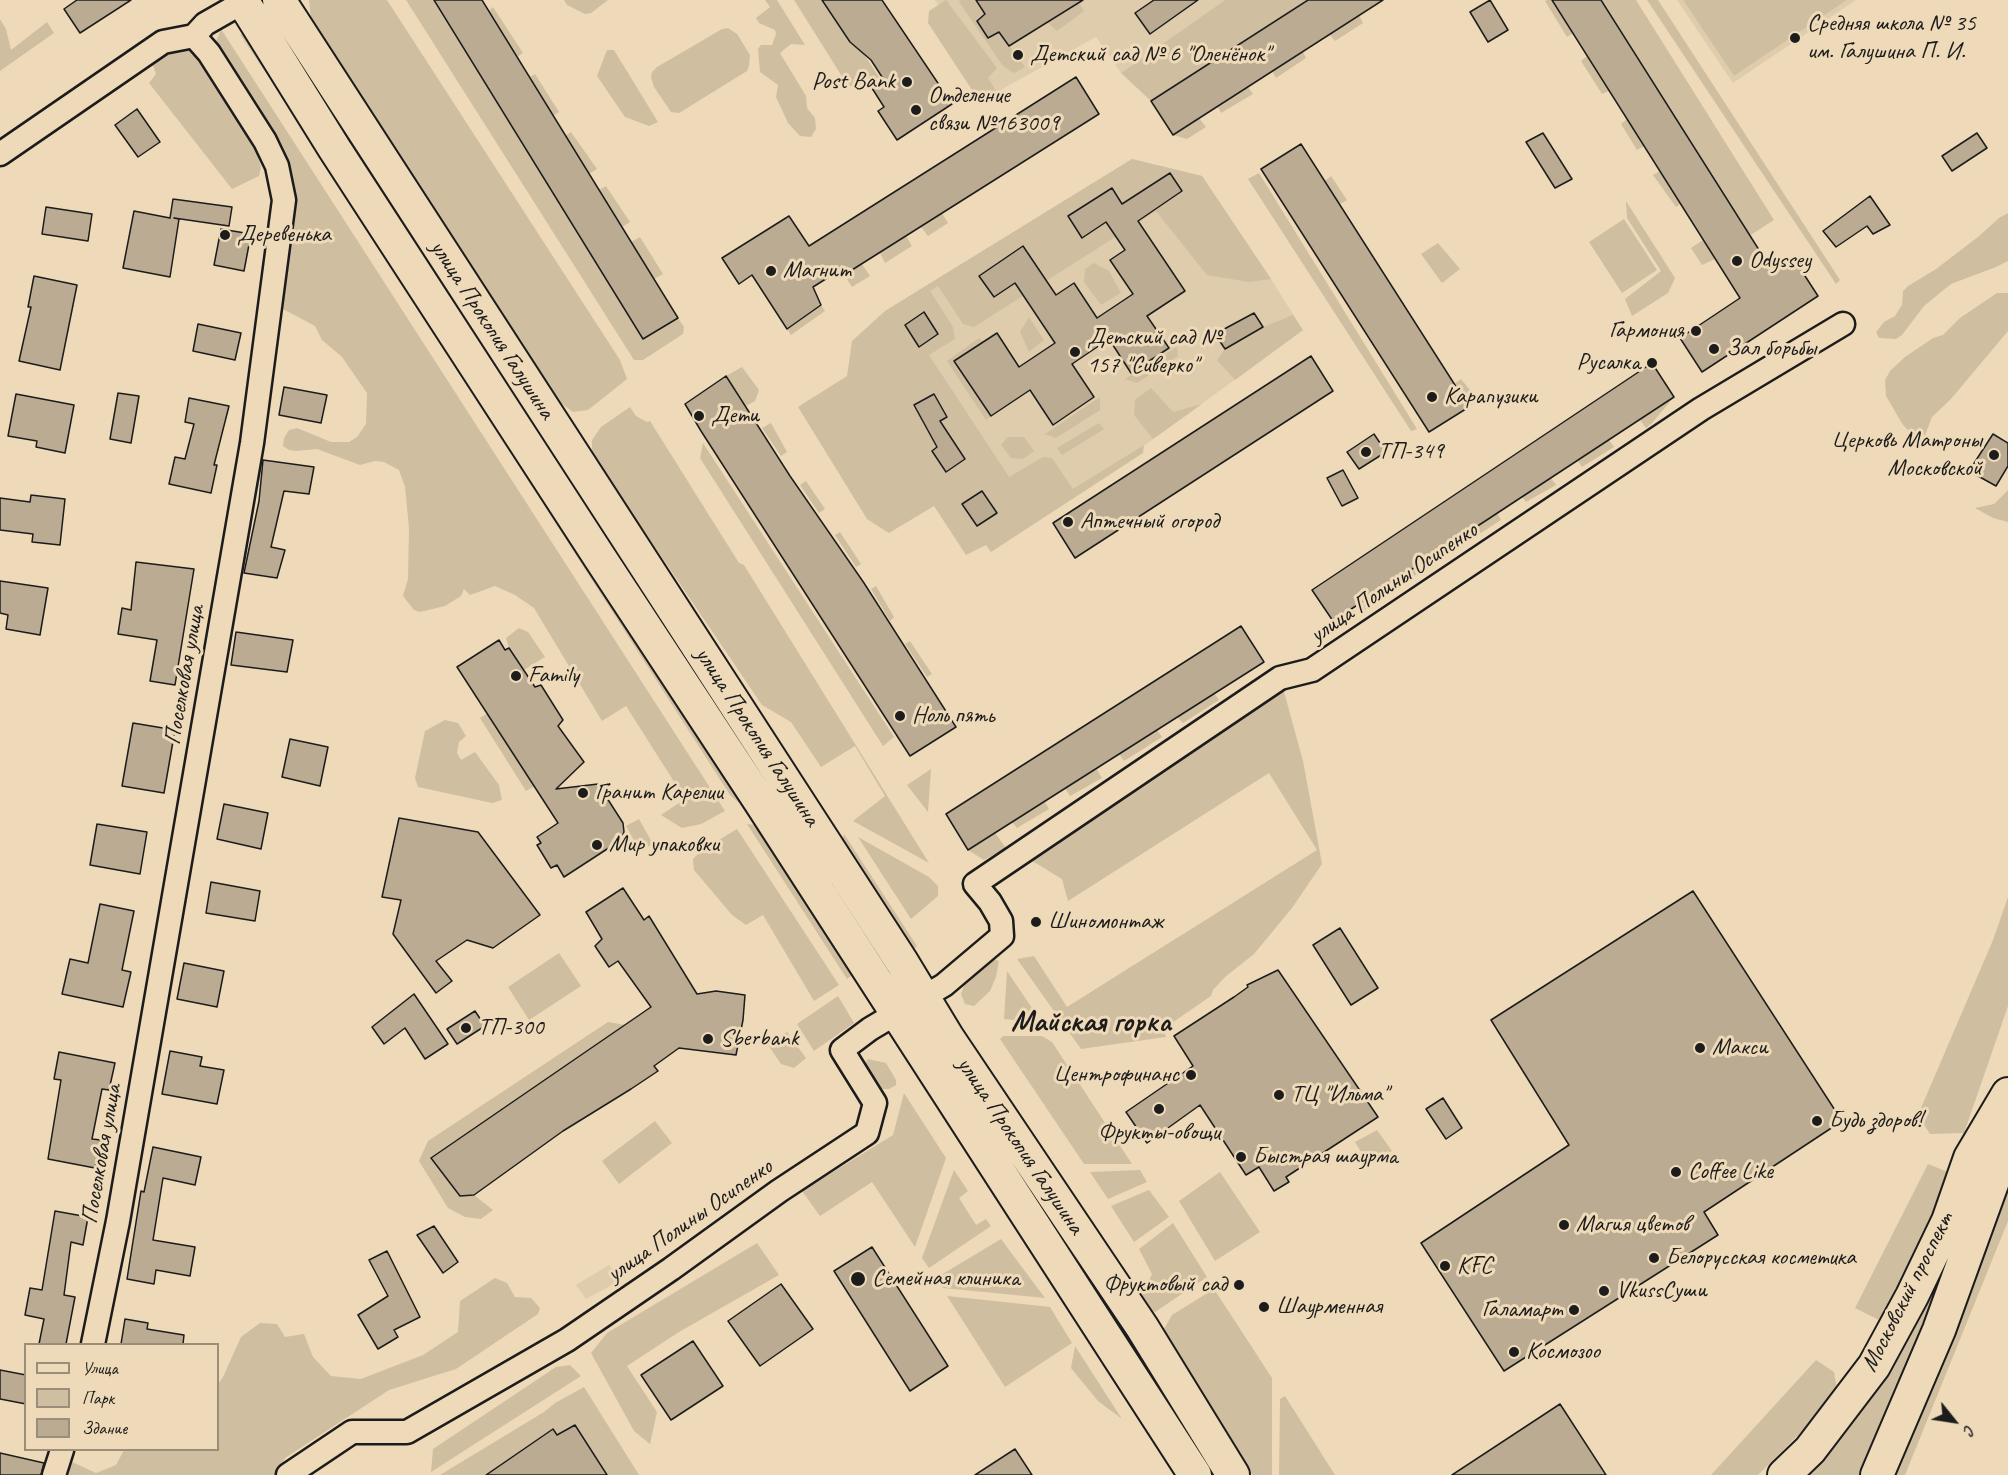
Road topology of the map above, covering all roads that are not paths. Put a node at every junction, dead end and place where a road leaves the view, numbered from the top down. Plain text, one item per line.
1 (279, 0) edge
2 (244, 1) edge
3 (194, 36) junction
4 (0, 154) edge
5 (1843, 324) dead end
6 (923, 996) junction
7 (895, 1013) junction
8 (2008, 1094) edge
9 (2008, 1113) edge
10 (93, 1343) edge
11 (61, 1451) edge
12 (54, 1475) edge
13 (288, 1475) edge
14 (1195, 1475) edge
15 (1233, 1475) edge
16 (1784, 1475) edge
17 (1877, 1475) edge

1 - 6 main road, улица Прокопия Галушина
2 - 3 street
2 - 7 main road, улица Прокопия Галушина
3 - 4 street
3 - 10 street, Поселковая улица
5 - 6 street, улица Полины Осипенко
6 - 7 street, улица Полины Осипенко
6 - 15 main road, улица Прокопия Галушина
7 - 13 street, улица Полины Осипенко
7 - 14 main road, улица Прокопия Галушина
8 - 16 main road, Московский проспект
9 - 17 main road, Московский проспект
11 - 12 street

